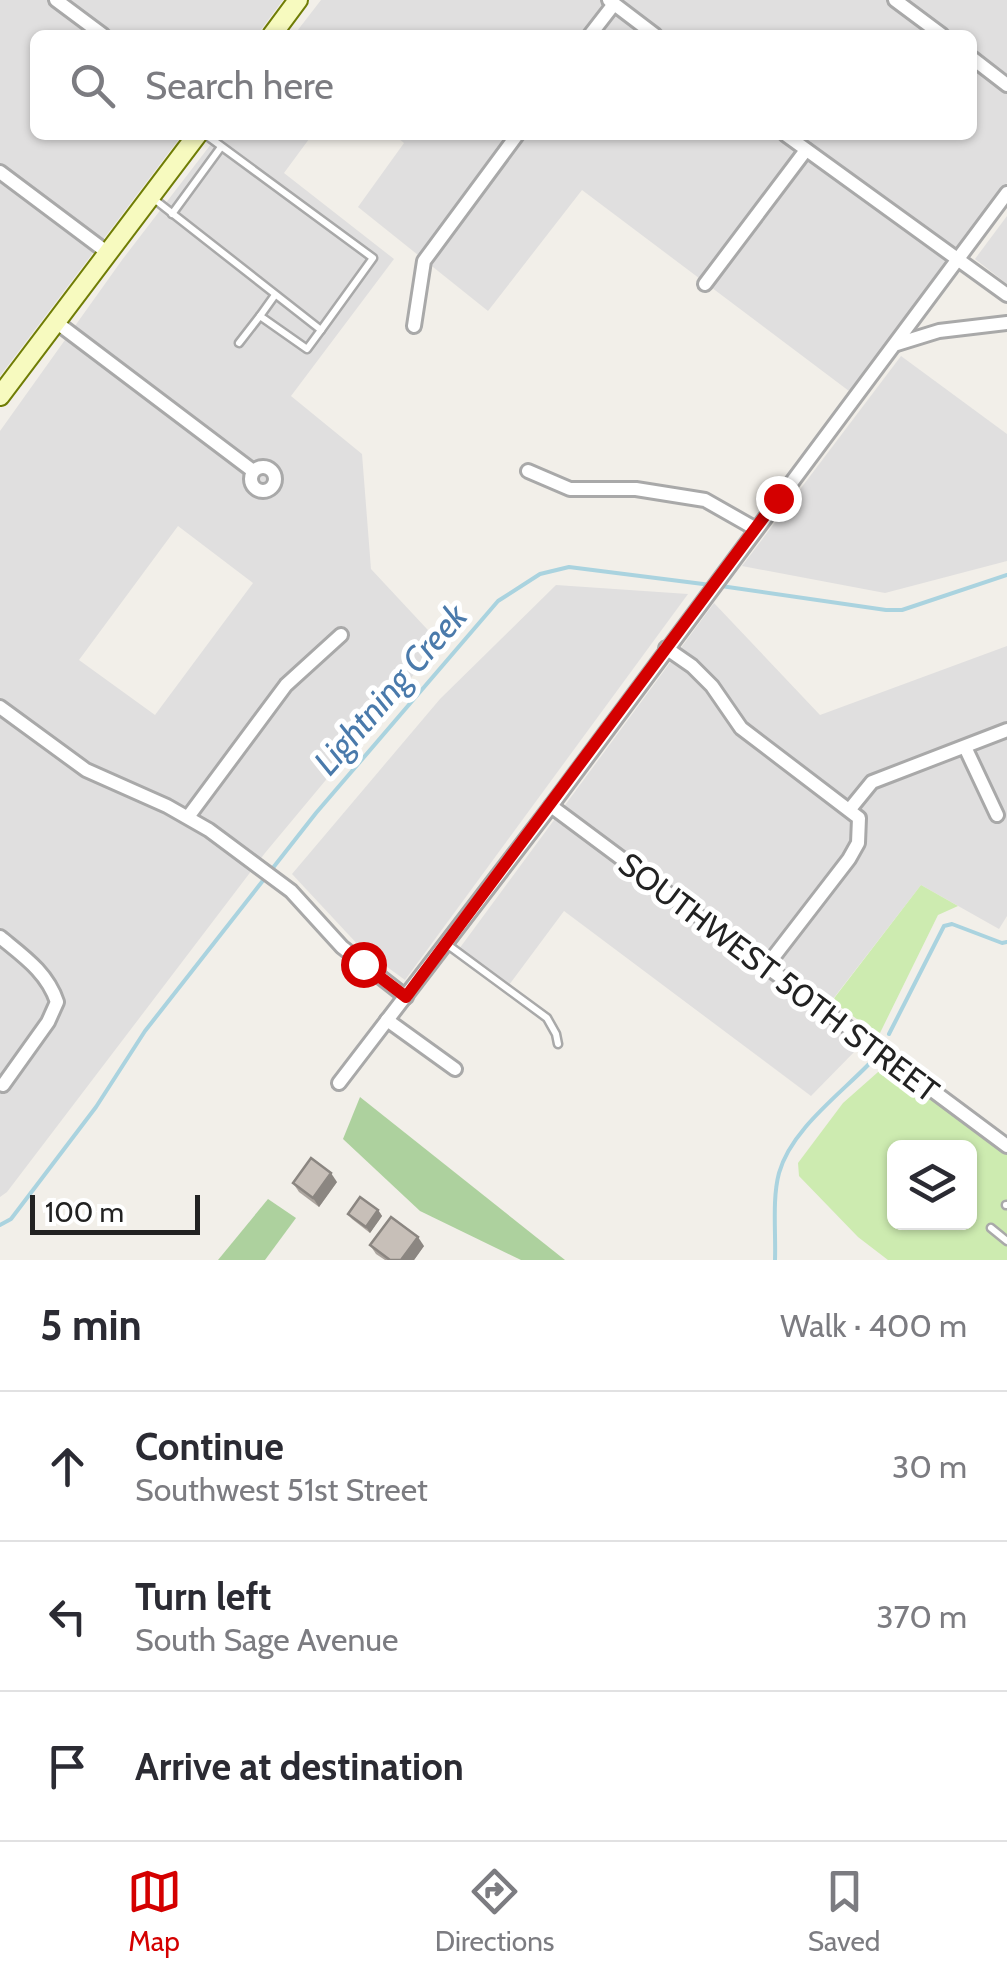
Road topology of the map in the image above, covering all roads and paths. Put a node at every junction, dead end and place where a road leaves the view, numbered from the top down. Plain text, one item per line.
1 (56, 0) edge
2 (298, 0) edge
3 (895, 0) edge
4 (921, 0) edge
5 (611, 2) edge
6 (912, 12) junction
7 (96, 30) edge
8 (276, 30) edge
9 (593, 30) edge
10 (648, 30) edge
11 (935, 30) edge
12 (977, 62) edge
13 (1007, 84) edge
14 (193, 140) edge
15 (213, 140) edge
16 (513, 140) edge
17 (793, 140) edge
18 (221, 146) junction
19 (806, 150) junction
20 (0, 172) edge
21 (1007, 193) edge
22 (151, 196) junction
23 (172, 214) junction
24 (108, 253) junction
25 (958, 258) junction
26 (704, 284) dead end
27 (275, 294) junction
28 (1007, 295) edge
29 (260, 316) junction
30 (56, 322) junction
31 (1007, 323) edge
32 (414, 326) dead end
33 (321, 330) junction
34 (238, 343) dead end
35 (893, 346) junction
36 (1, 394) edge
37 (253, 471) dead end
38 (528, 471) dead end
39 (756, 529) junction
40 (340, 635) dead end
41 (666, 648) junction
42 (0, 708) edge
43 (1007, 730) edge
44 (965, 747) junction
45 (551, 806) junction
46 (850, 809) junction
47 (997, 815) dead end
48 (188, 817) junction
49 (0, 936) edge
50 (446, 944) junction
51 (765, 968) junction
52 (406, 997) junction
53 (387, 1020) junction
54 (558, 1044) dead end
55 (456, 1068) dead end
56 (339, 1083) dead end
57 (3, 1085) dead end
58 (1007, 1146) edge
59 (991, 1228) dead end
60 (1007, 1240) edge

1 - 7 street
2 - 8 main road
3 - 6 street
4 - 6 street
5 - 9 street
5 - 10 street
6 - 11 street
12 - 13 street
14 - 22 main road
15 - 18 lane
16 - 32 street
17 - 19 street
18 - 23 lane
18 - 33 lane
19 - 25 street
19 - 26 street
20 - 24 street
21 - 25 street
22 - 23 lane
22 - 24 main road
23 - 27 lane
24 - 30 main road
25 - 28 street
25 - 35 street
27 - 29 lane
27 - 33 lane
29 - 33 lane
29 - 34 lane
30 - 36 main road
30 - 37 street
31 - 35 street
35 - 39 street
38 - 39 street
39 - 41 street
40 - 48 street
41 - 45 street
41 - 46 street
42 - 48 street
43 - 44 street
44 - 46 street
44 - 47 street
45 - 50 street
45 - 51 street, SOUTHWEST 50TH STREET
46 - 51 street
48 - 52 street
49 - 57 street
50 - 52 street
50 - 54 lane
51 - 58 street, SOUTHWEST 50TH STREET
52 - 53 street
53 - 55 street
53 - 56 street
59 - 60 lane

